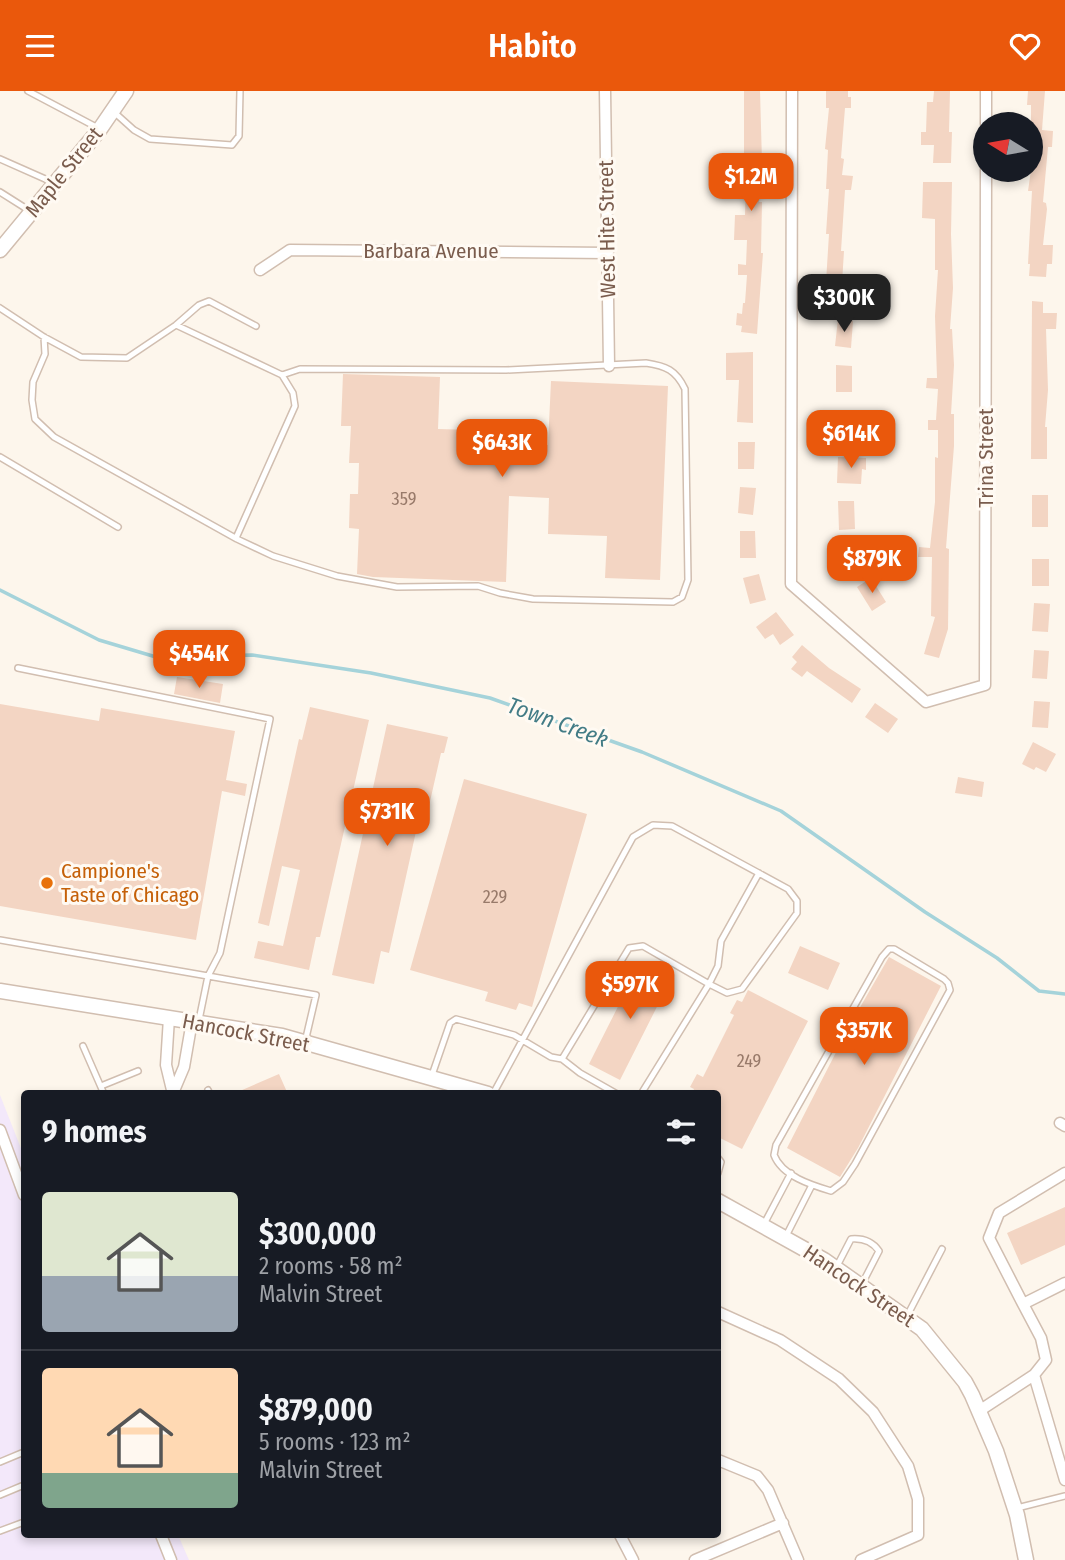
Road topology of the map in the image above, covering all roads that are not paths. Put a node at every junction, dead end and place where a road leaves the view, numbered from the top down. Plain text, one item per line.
1 (28, 91) edge
2 (126, 91) edge
3 (240, 91) edge
4 (606, 91) edge
5 (792, 91) edge
6 (986, 91) edge
7 (112, 111) junction
8 (986, 112) edge
9 (100, 129) junction
10 (0, 159) edge
11 (986, 182) edge
12 (55, 183) junction
13 (0, 192) edge
14 (31, 212) junction
15 (0, 250) edge
16 (608, 253) junction
17 (260, 270) dead end
18 (0, 308) edge
19 (176, 325) junction
20 (256, 325) dead end
21 (44, 337) junction
22 (609, 366) junction
23 (282, 375) junction
24 (0, 457) edge
25 (118, 527) dead end
26 (236, 538) junction
27 (18, 668) dead end
28 (758, 873) junction
29 (0, 940) edge
30 (208, 976) junction
31 (709, 984) junction
32 (0, 991) edge
33 (169, 1018) junction
34 (195, 1022) junction
35 (523, 1041) junction
36 (305, 1042) junction
37 (83, 1046) dead end
38 (562, 1059) junction
39 (138, 1071) dead end
40 (431, 1078) junction
41 (101, 1086) junction
42 (102, 1090) edge
43 (170, 1090) edge
44 (172, 1090) edge
45 (475, 1090) edge
46 (492, 1090) edge
47 (610, 1090) edge
48 (643, 1090) edge
49 (0, 1130) edge
50 (791, 1173) junction
51 (1065, 1173) edge
52 (812, 1185) junction
53 (21, 1187) edge
54 (721, 1203) edge
55 (762, 1226) junction
56 (785, 1238) junction
57 (942, 1249) dead end
58 (836, 1268) junction
59 (1065, 1283) edge
60 (861, 1286) junction
61 (1023, 1304) junction
62 (721, 1313) edge
63 (906, 1318) junction
64 (1034, 1375) junction
65 (979, 1411) junction
66 (21, 1454) edge
67 (721, 1461) edge
68 (0, 1462) edge
69 (1065, 1480) edge
70 (21, 1486) edge
71 (0, 1495) edge
72 (1065, 1496) edge
73 (1015, 1509) junction
74 (21, 1523) edge
75 (783, 1523) junction
76 (0, 1531) edge
77 (162, 1538) edge
78 (623, 1538) edge
79 (171, 1560) edge
80 (634, 1560) edge
81 (695, 1560) edge
82 (798, 1560) edge
83 (861, 1560) edge
84 (1026, 1560) edge

1 - 9 lane
2 - 7 street, Maple Street
3 - 7 lane
4 - 16 street, West Hite Street
5 - 11 street, Trina Street
6 - 8 street
7 - 9 street, Maple Street
9 - 12 street, Maple Street
10 - 12 lane
12 - 14 street, Maple Street
13 - 14 lane
14 - 15 street, Maple Street
16 - 17 street, Barbara Avenue
16 - 22 street, West Hite Street
18 - 21 lane
19 - 20 lane
19 - 21 lane
19 - 23 lane
21 - 26 lane
22 - 23 lane
22 - 26 lane
23 - 26 lane
24 - 25 lane
27 - 30 lane
28 - 31 lane
28 - 31 lane
28 - 35 lane
29 - 30 lane
30 - 34 lane
30 - 36 lane
31 - 38 lane
31 - 48 lane
32 - 33 street, Hancock Street
33 - 34 street, Hancock Street
33 - 43 street
34 - 36 street, Hancock Street
34 - 44 street
35 - 38 lane
35 - 40 lane
35 - 46 lane
36 - 40 street, Hancock Street
37 - 41 lane
38 - 47 lane
39 - 41 lane
40 - 45 street, Hancock Street
41 - 42 lane
49 - 53 street
50 - 52 lane
50 - 52 lane
50 - 55 lane
51 - 61 street
52 - 56 lane
54 - 55 street, Hancock Street
55 - 56 street, Hancock Street
56 - 58 street, Hancock Street
57 - 63 lane
58 - 60 street, Hancock Street
58 - 60 lane
59 - 61 street
60 - 63 street, Hancock Street
61 - 64 street
62 - 83 street
63 - 65 street, Hancock Street
64 - 65 street
64 - 69 street
65 - 73 street, Hancock Street
66 - 68 lane
67 - 75 street
70 - 71 lane
72 - 73 lane
73 - 84 street, Hancock Street
74 - 76 lane
75 - 81 street
75 - 82 street
77 - 79 street
78 - 80 street

